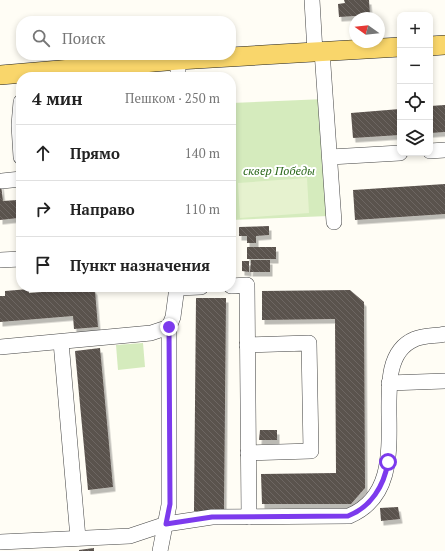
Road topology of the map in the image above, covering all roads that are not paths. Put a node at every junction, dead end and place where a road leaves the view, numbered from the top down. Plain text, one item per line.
1 (312, 0) edge
2 (445, 45) edge
3 (433, 46) edge
4 (397, 47) edge
5 (319, 52) junction
6 (178, 68) edge
7 (103, 72) edge
8 (0, 75) edge
9 (16, 76) edge
10 (16, 82) edge
11 (0, 89) edge
12 (445, 150) edge
13 (433, 151) edge
14 (397, 153) edge
15 (330, 157) junction
16 (16, 180) edge
17 (2, 181) dead end
18 (334, 222) dead end
19 (16, 259) edge
20 (0, 260) edge
21 (236, 286) edge
22 (176, 292) edge
23 (169, 327) junction
24 (445, 334) edge
25 (61, 342) junction
26 (247, 345) junction
27 (0, 347) edge
28 (445, 381) edge
29 (389, 383) junction
30 (248, 453) junction
31 (249, 517) junction
32 (165, 530) junction
33 (78, 538) junction
34 (0, 542) edge
35 (160, 551) edge
36 (169, 551) edge

1 - 5 street
2 - 3 main road
4 - 5 main road
5 - 6 main road
5 - 15 street
6 - 7 main road
8 - 9 main road
10 - 11 main road
12 - 13 street
14 - 15 street
15 - 18 street
16 - 17 street
19 - 20 street
21 - 26 street
22 - 23 street
23 - 25 street
23 - 32 street
24 - 29 street
25 - 27 street
25 - 33 street
26 - 30 street
26 - 30 street
28 - 29 street
29 - 31 street
30 - 31 street
31 - 32 street
32 - 33 street
32 - 35 street
32 - 36 street
33 - 34 street

